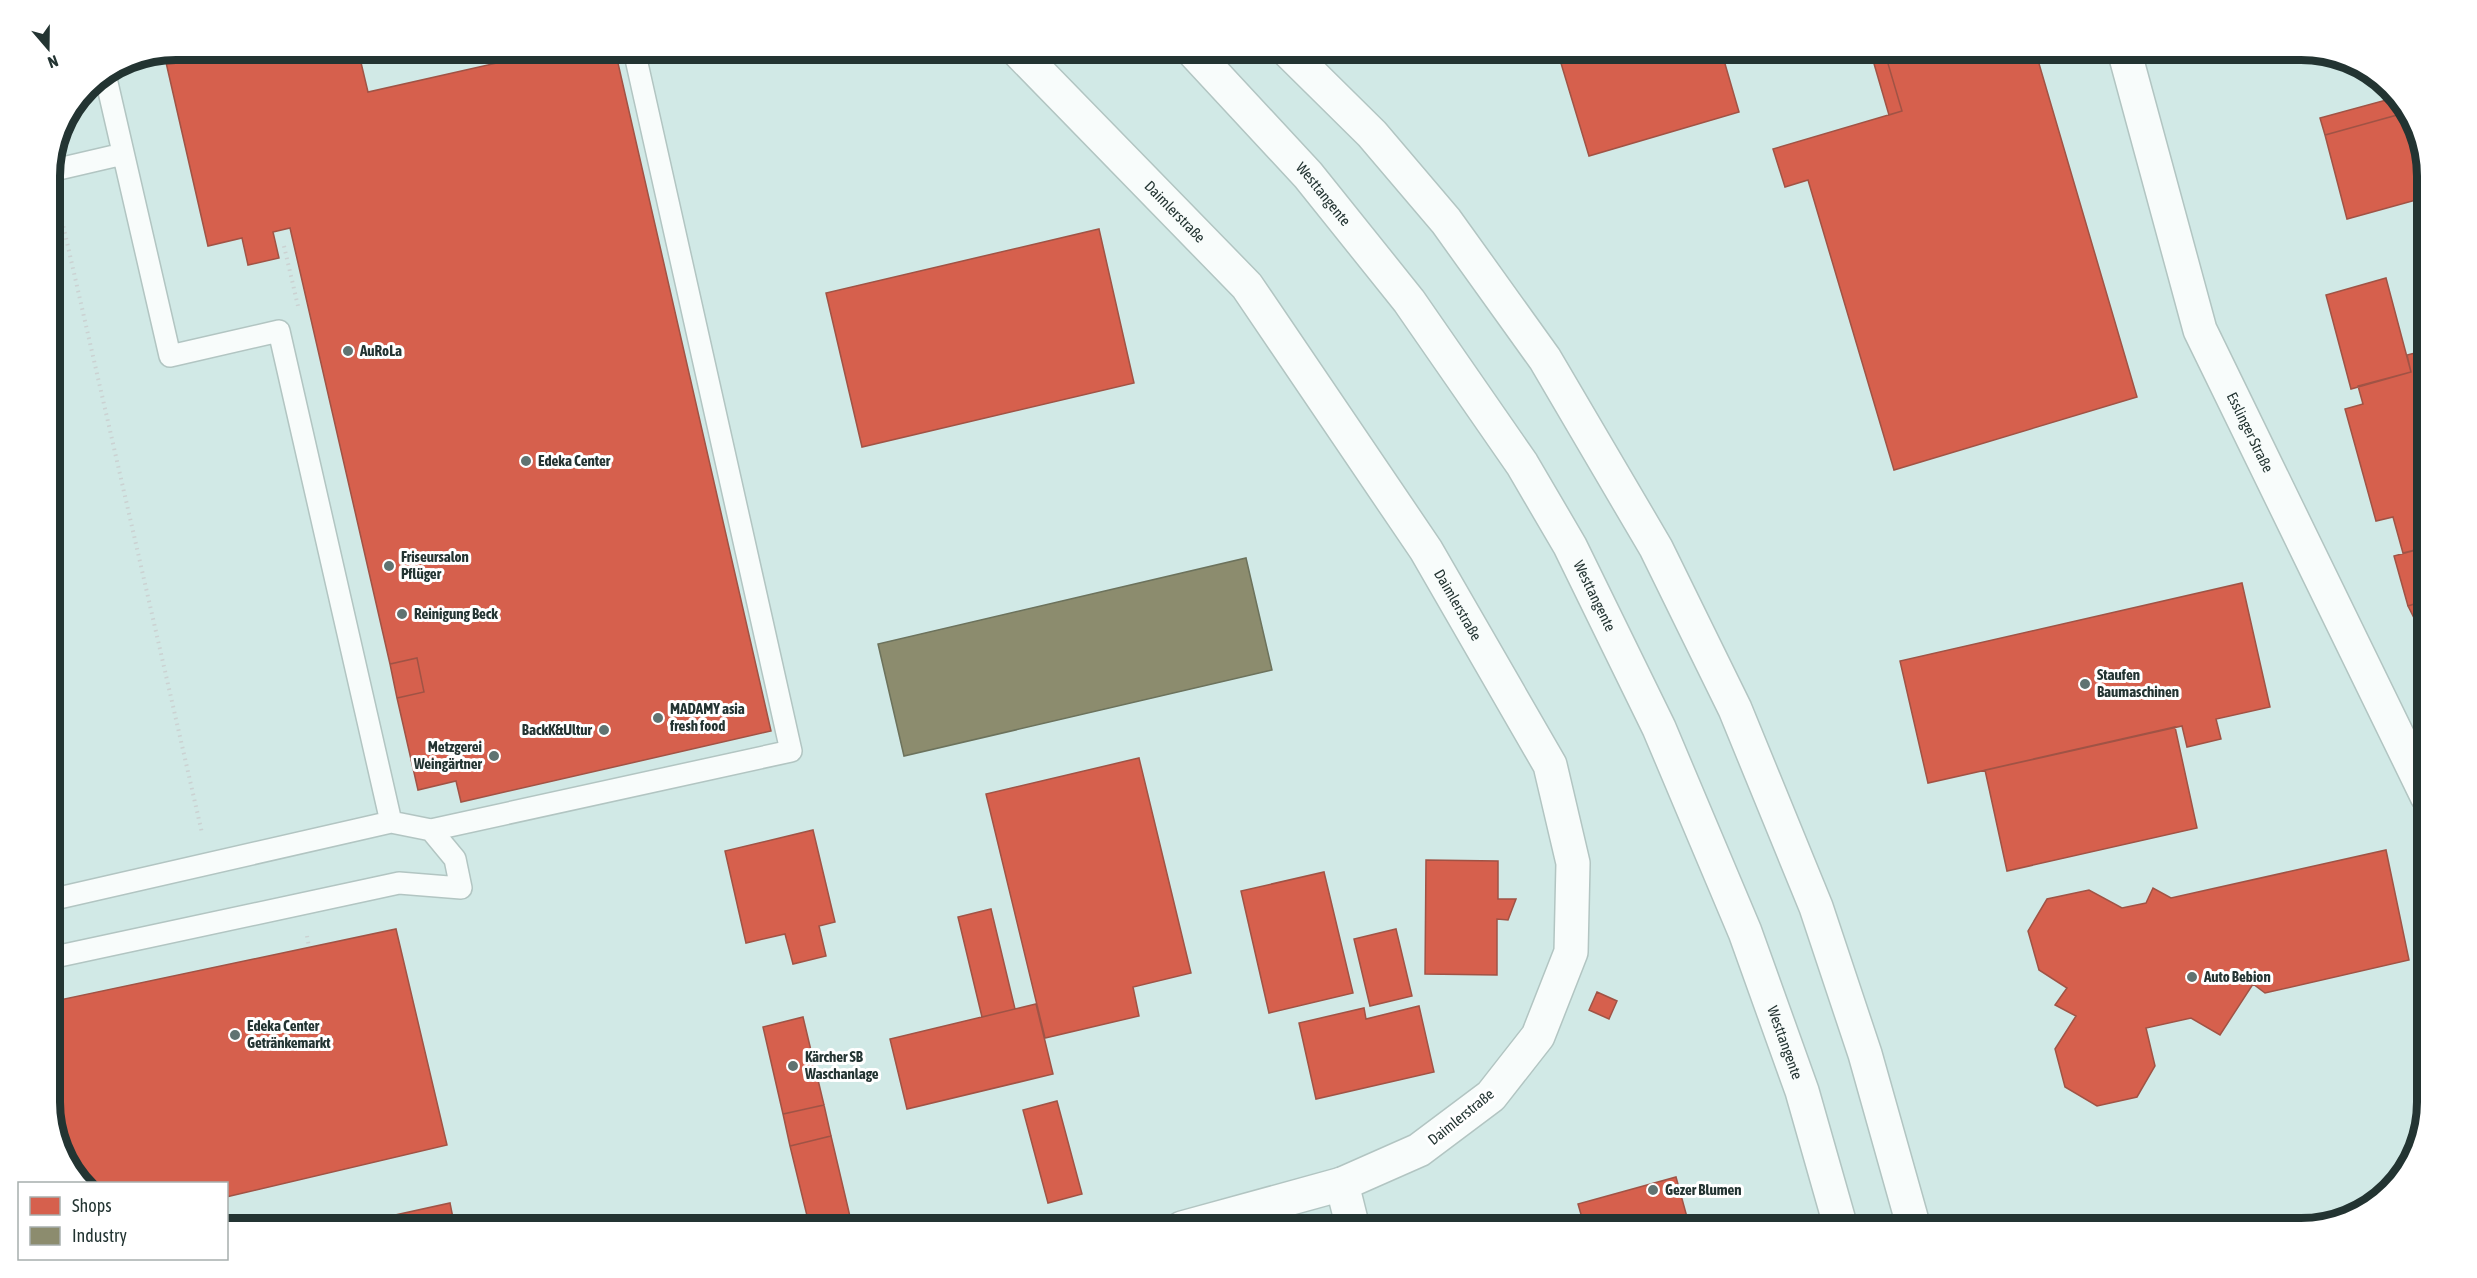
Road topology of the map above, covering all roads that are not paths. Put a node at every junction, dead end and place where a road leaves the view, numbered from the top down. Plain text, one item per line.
1 (636, 60) edge
2 (1027, 60) edge
3 (1201, 60) edge
4 (1297, 60) edge
5 (2127, 60) edge
6 (107, 83) edge
7 (123, 154) junction
8 (60, 169) edge
9 (2417, 775) edge
10 (392, 822) junction
11 (430, 830) junction
12 (60, 898) edge
13 (60, 956) edge
14 (1342, 1184) junction
15 (1218, 1218) edge
16 (1350, 1218) edge
17 (1838, 1218) edge
18 (1911, 1218) edge

1 - 11 lane
2 - 14 main road, Daimlerstraße
3 - 17 main road, Westtangente
4 - 18 main road
5 - 9 main road, Esslinger Straße
6 - 7 lane
7 - 8 lane
7 - 10 lane
10 - 11 lane
10 - 12 lane
11 - 13 lane
14 - 15 main road, Daimlerstraße
14 - 16 main road

